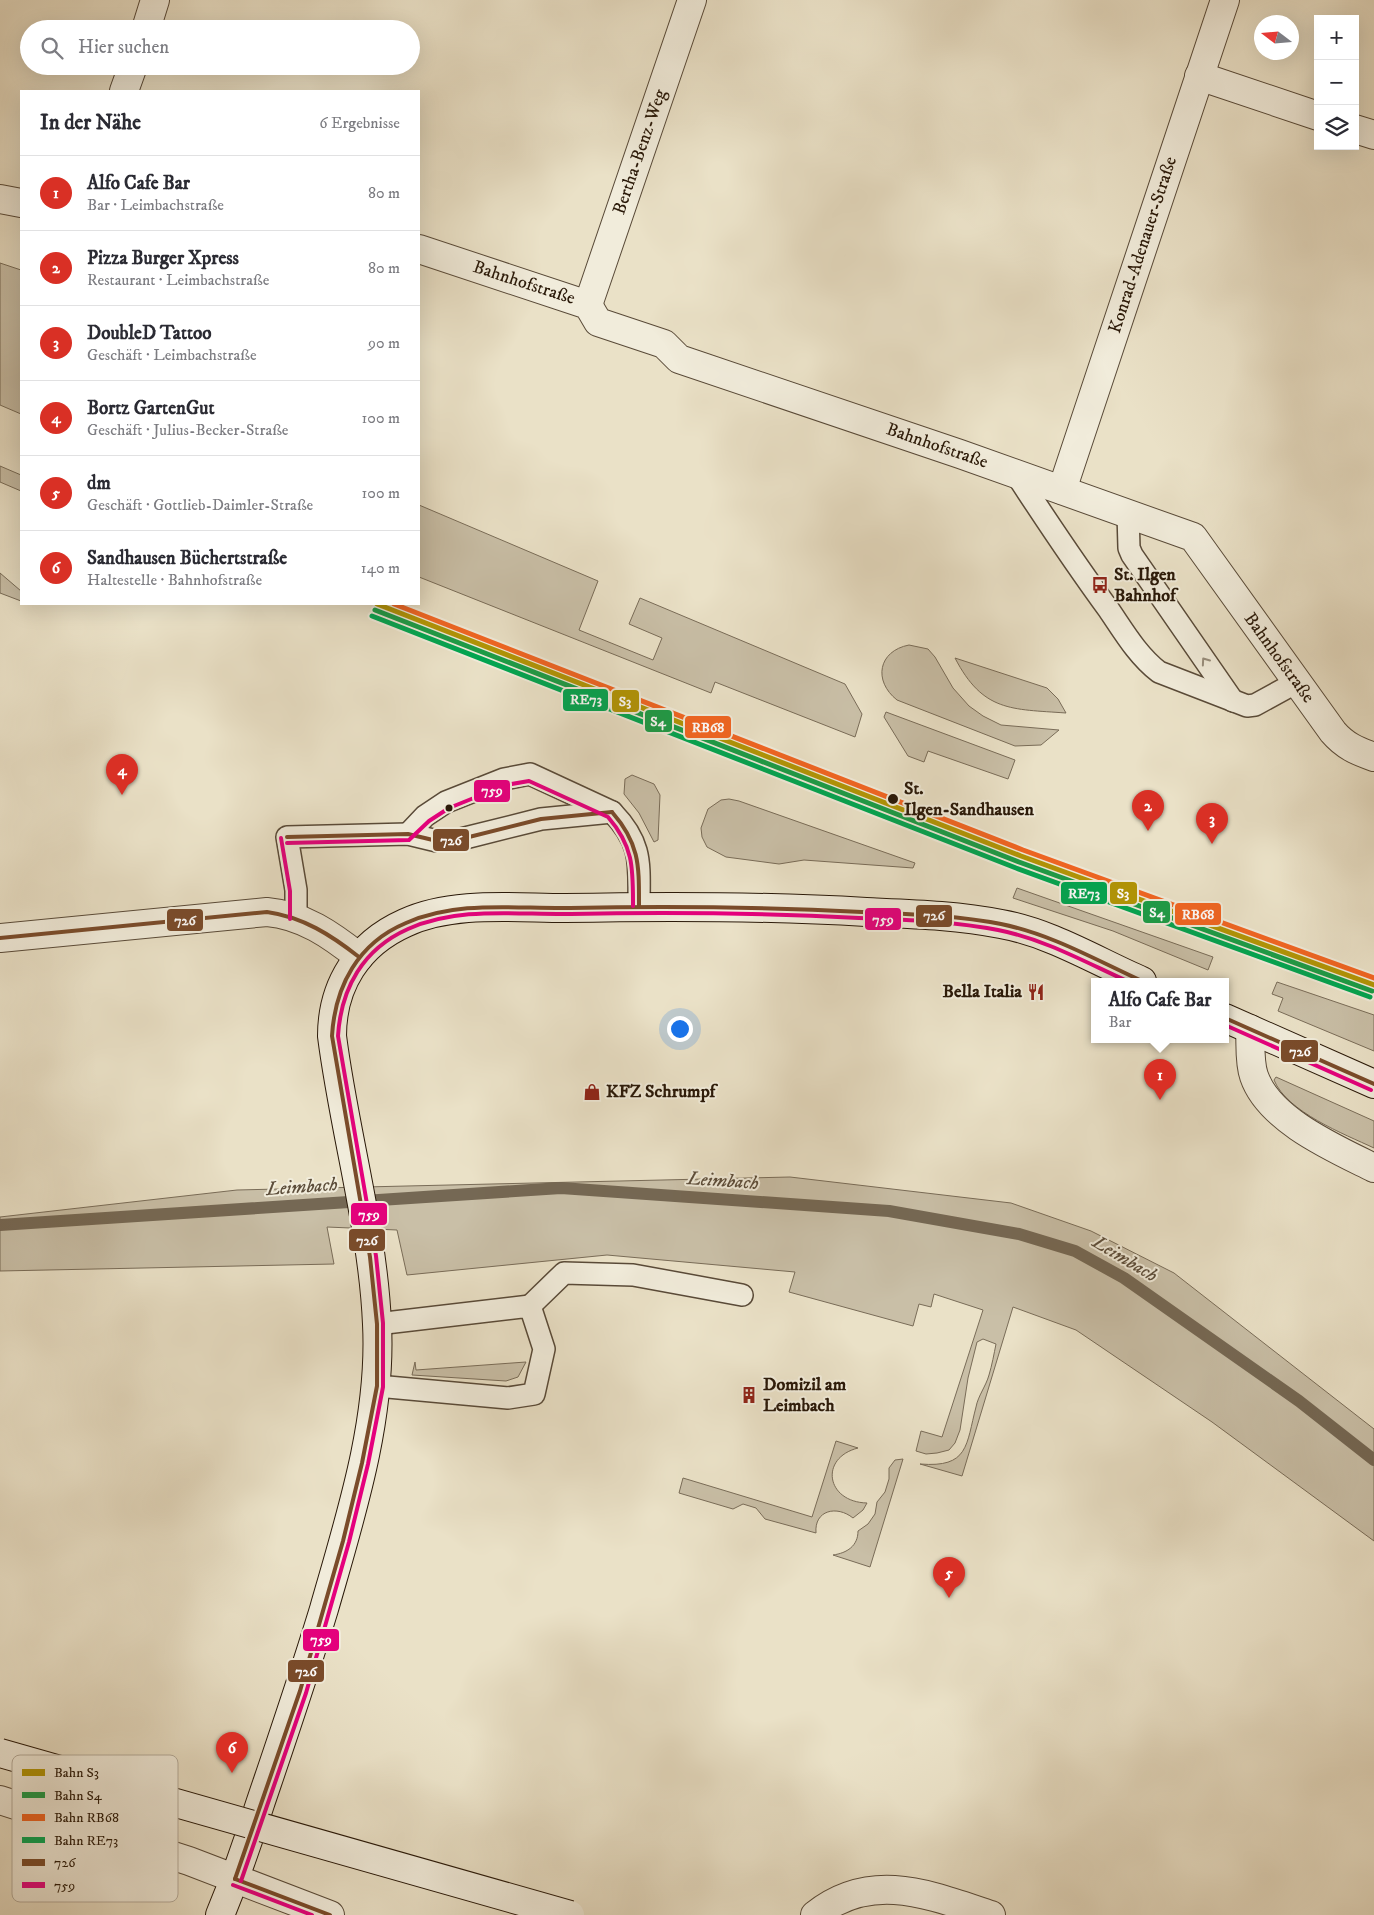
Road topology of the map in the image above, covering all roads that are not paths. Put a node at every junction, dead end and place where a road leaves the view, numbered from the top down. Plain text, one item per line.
1 (155, 0) edge
2 (692, 0) edge
3 (1225, 0) edge
4 (149, 20) edge
5 (130, 75) edge
6 (1199, 76) junction
7 (124, 90) edge
8 (1314, 115) edge
9 (1359, 129) edge
10 (1374, 135) edge
11 (0, 199) edge
12 (20, 204) edge
13 (420, 248) edge
14 (588, 305) junction
15 (1016, 474) junction
16 (1062, 490) junction
17 (1128, 513) junction
18 (1297, 682) junction
19 (1233, 701) junction
20 (1374, 757) edge
21 (612, 812) junction
22 (408, 834) junction
23 (639, 906) junction
24 (296, 919) junction
25 (0, 938) edge
26 (359, 957) junction
27 (1136, 978) edge
28 (1229, 1020) edge
29 (1250, 1029) junction
30 (1374, 1084) edge
31 (1374, 1168) edge
32 (742, 1295) dead end
33 (530, 1306) junction
34 (378, 1324) junction
35 (377, 1386) junction
36 (0, 1800) edge
37 (178, 1803) edge
38 (12, 1804) edge
39 (178, 1857) edge
40 (235, 1879) junction
41 (220, 1915) edge
42 (330, 1915) edge
43 (570, 1915) edge
44 (815, 1915) edge
45 (991, 1915) edge

1 - 4 street
2 - 14 street, Bertha-Benz-Weg
3 - 6 street, Konrad-Adenauer-Straße
5 - 7 street
6 - 8 street
6 - 16 street, Konrad-Adenauer-Straße
9 - 10 street
11 - 12 street
13 - 14 street, Bahnhofstraße
14 - 15 street, Bahnhofstraße
15 - 16 street, Bahnhofstraße
15 - 19 lane
16 - 17 street, Bahnhofstraße
17 - 18 street, Bahnhofstraße
19 -> 17 lane
18 - 19 lane
18 - 20 street, Bahnhofstraße
21 - 22 lane
21 - 22 lane
21 - 23 lane
22 - 24 lane
23 - 26 street
23 - 27 street
24 - 25 street
24 - 26 street
26 - 34 street
28 - 29 street
29 - 30 street
29 - 31 street
32 - 33 lane
33 - 34 lane
33 - 35 lane
34 - 35 street
35 - 40 street
36 - 38 street
37 - 43 street, bridge
39 - 40 street
40 - 41 street
40 - 42 street
44 - 45 street

